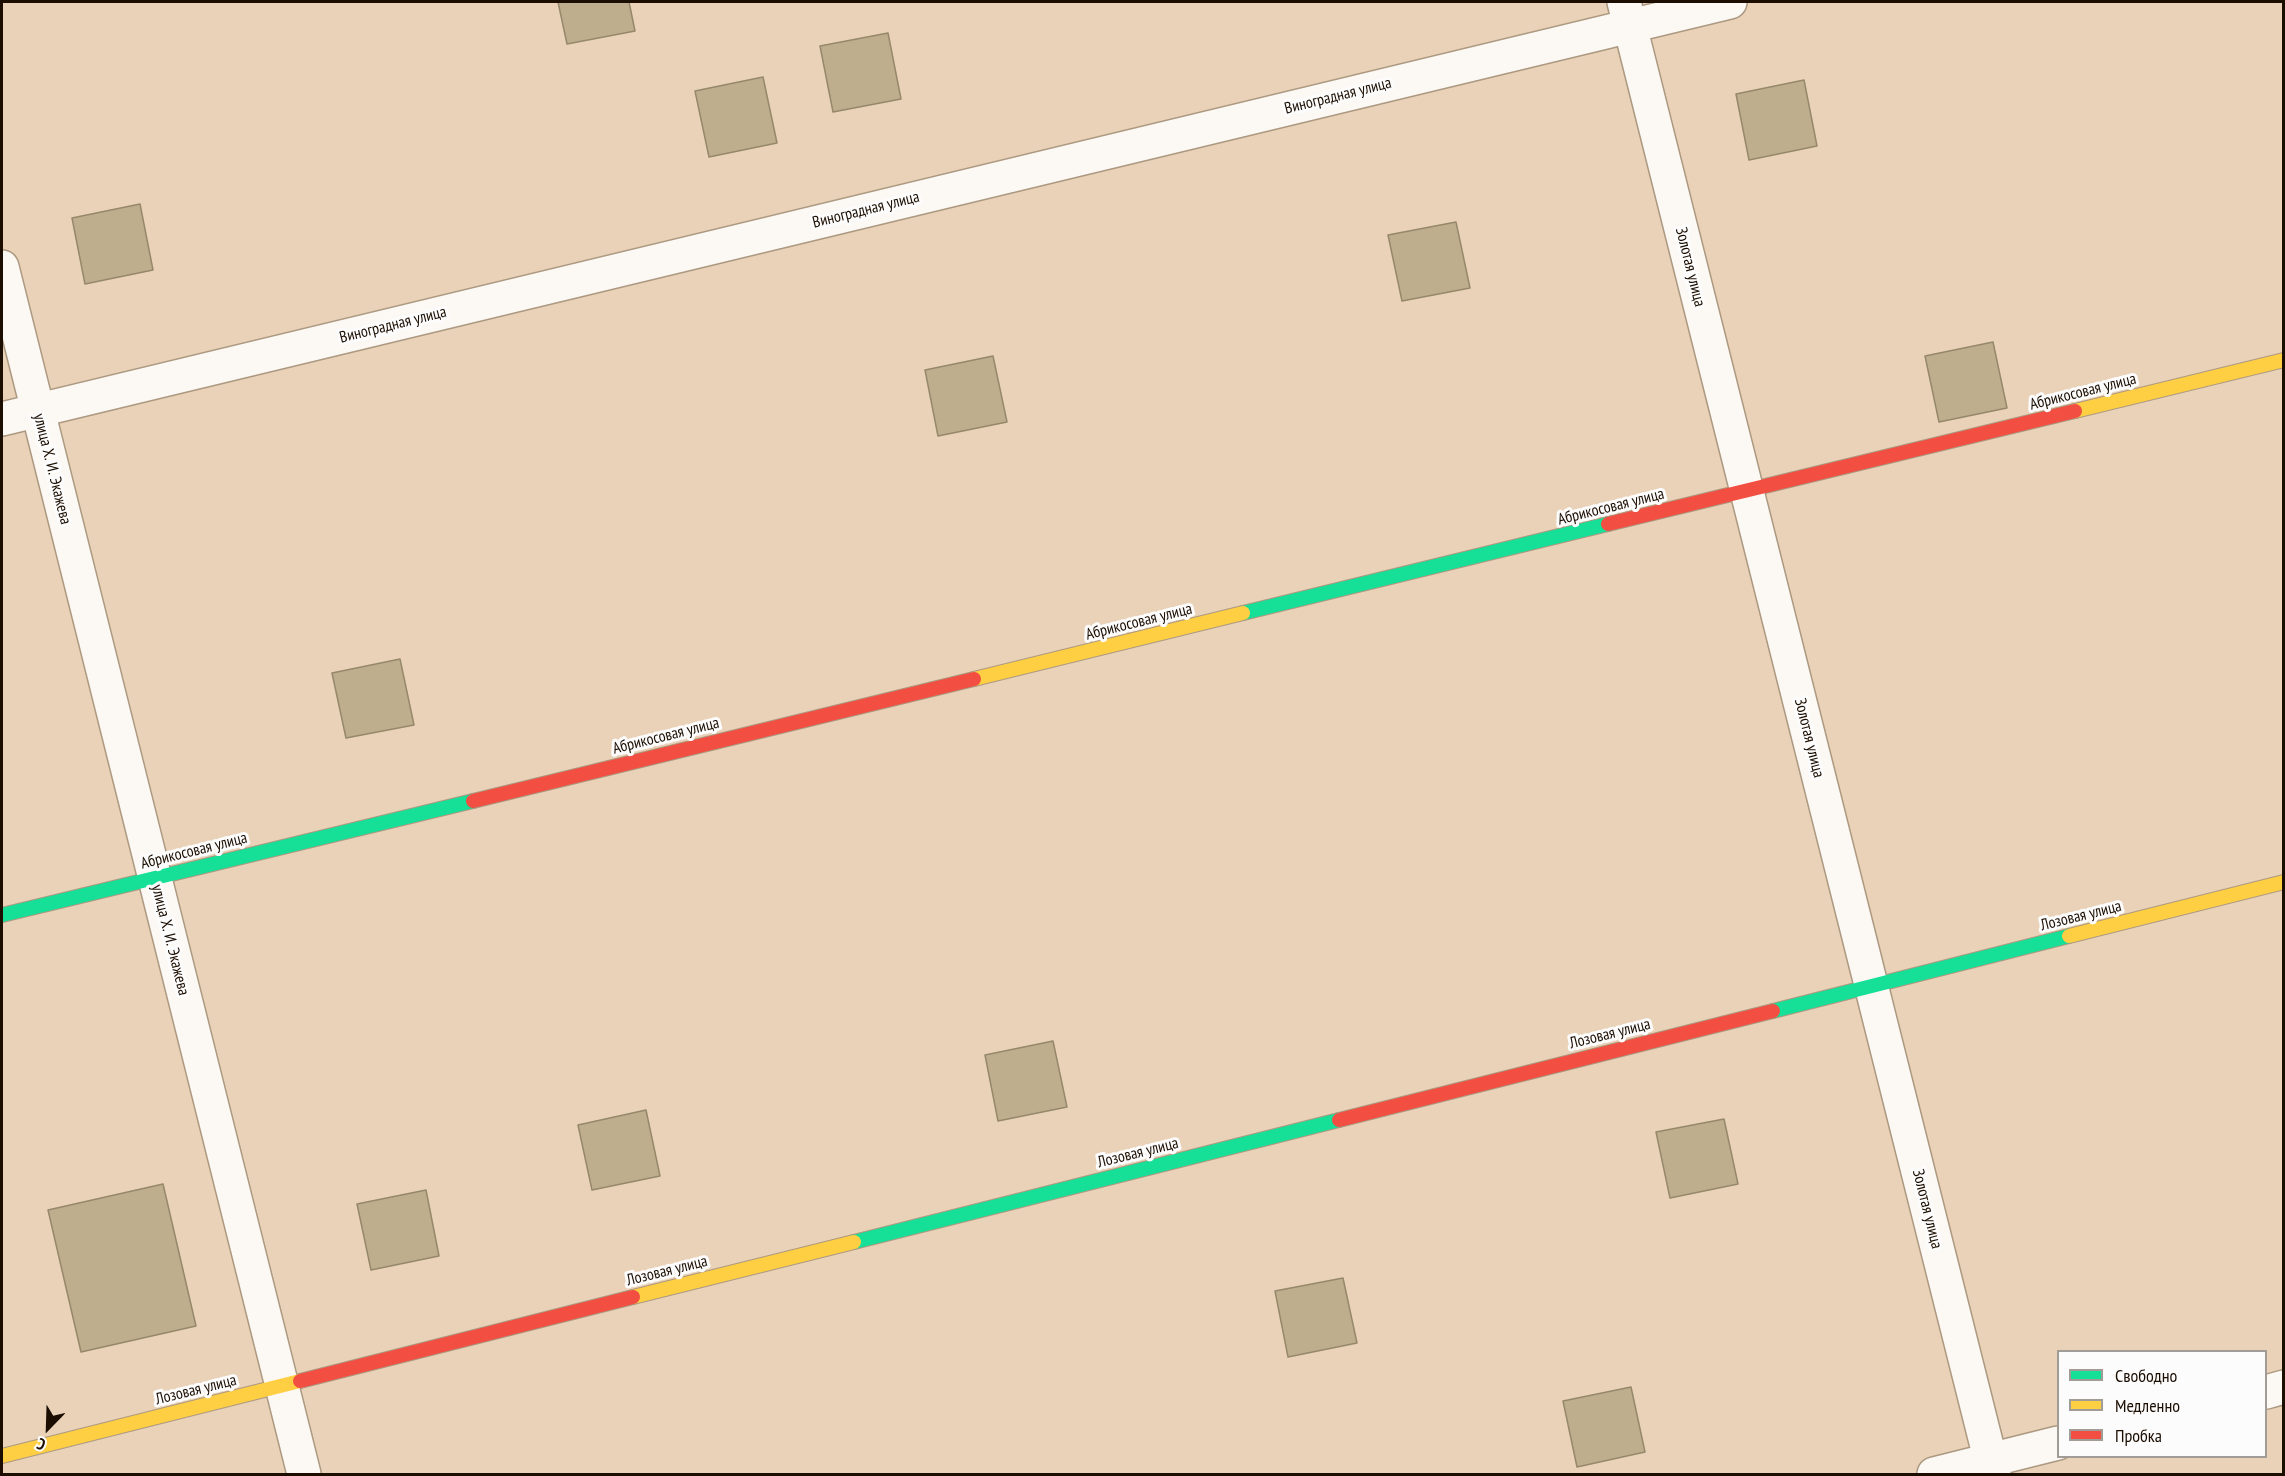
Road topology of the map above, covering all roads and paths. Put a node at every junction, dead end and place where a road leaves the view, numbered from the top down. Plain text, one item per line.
1 (1730, 2) edge
2 (1627, 14) edge
3 (2, 267) edge
4 (2283, 360) edge
5 (38, 411) junction
6 (2, 419) edge
7 (1747, 491) junction
8 (155, 878) junction
9 (2283, 882) edge
10 (2, 915) edge
11 (1871, 986) junction
12 (282, 1385) junction
13 (2283, 1387) edge
14 (2267, 1391) edge
15 (2057, 1443) edge
16 (2, 1456) edge
17 (1992, 1467) edge
18 (304, 1474) edge
19 (1934, 1474) edge

1 - 2 street, Виноградная улица
2 - 5 street, Виноградная улица
2 - 7 street, Золотая улица
3 - 5 street, улица Х. И. Экажева
4 - 7 street, Абрикосовая улица
5 - 6 street, Виноградная улица
5 - 8 street, улица Х. И. Экажева
7 - 8 street, Абрикосовая улица
7 - 11 street, Золотая улица
8 - 10 street, Абрикосовая улица
8 - 12 street, улица Х. И. Экажева
9 - 11 street, Лозовая улица
11 - 12 street, Лозовая улица
11 - 17 street, Золотая улица
12 - 16 street, Лозовая улица
12 - 18 street, улица Х. И. Экажева
13 - 14 street
15 - 17 street
17 - 19 street

